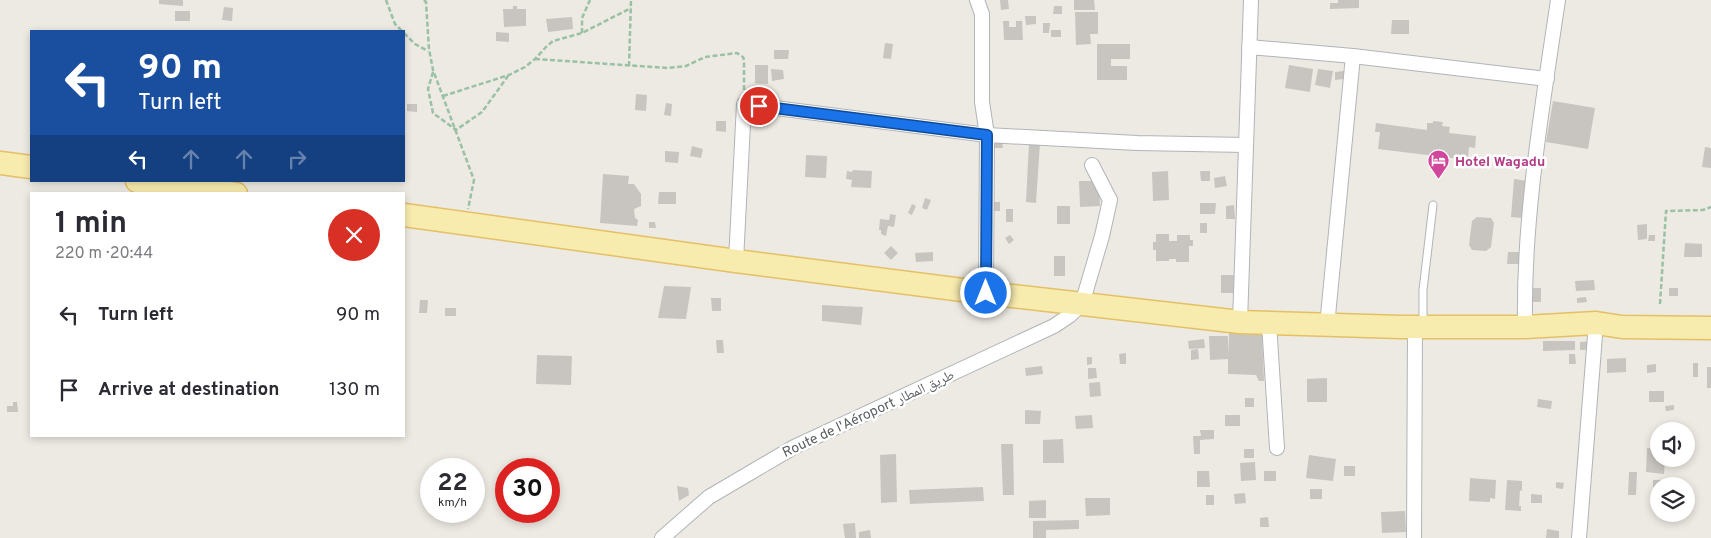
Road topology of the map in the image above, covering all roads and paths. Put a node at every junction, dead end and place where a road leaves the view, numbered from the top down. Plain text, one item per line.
1 (386, 0) edge
2 (590, 0) edge
3 (631, 0) edge
4 (977, 0) edge
5 (1251, 0) edge
6 (1558, 0) edge
7 (425, 1) edge
8 (631, 8) junction
9 (401, 30) edge
10 (582, 33) junction
11 (405, 34) edge
12 (1249, 47) junction
13 (429, 52) junction
14 (1353, 56) junction
15 (535, 59) junction
16 (629, 66) junction
17 (433, 70) junction
18 (509, 74) junction
19 (1547, 79) junction
20 (443, 96) junction
21 (744, 104) junction
22 (456, 130) junction
23 (987, 135) junction
24 (1246, 146) junction
25 (0, 163) edge
26 (1092, 165) dead end
27 (30, 167) edge
28 (145, 182) edge
29 (221, 192) edge
30 (1433, 205) dead end
31 (1711, 207) edge
32 (405, 214) edge
33 (466, 223) junction
34 (736, 261) junction
35 (986, 293) junction
36 (1082, 304) junction
37 (1660, 304) dead end
38 (1240, 322) junction
39 (1270, 323) junction
40 (1596, 323) junction
41 (1327, 326) junction
42 (1419, 327) junction
43 (1525, 327) junction
44 (1711, 328) edge
45 (1276, 448) dead end
46 (662, 538) edge
47 (1414, 538) edge
48 (1579, 538) edge

1 - 9 path
2 - 10 path
3 - 8 path
4 - 23 street
5 - 12 street
6 - 19 street
7 - 13 path
8 - 10 path
8 - 16 path
10 - 15 path
11 - 13 path
12 - 14 street
12 - 24 street
13 - 17 path
14 - 19 street
14 - 41 street
15 - 16 path
15 - 18 path
16 - 21 path
17 - 20 path
17 - 22 path
18 - 20 path
18 - 22 path
19 - 43 street
20 - 22 path
21 - 23 street
21 - 34 street
22 - 33 path
23 - 24 street
23 - 35 street
24 - 38 street
25 - 27 main road
26 - 36 street
28 - 29 main road
30 - 42 lane
31 - 37 path
32 - 33 main road
33 - 34 main road
34 - 35 main road
35 - 36 main road
36 - 38 main road
36 - 46 street, Route de l'Aéroport طريق المطار
38 - 39 main road
39 - 41 main road
39 - 45 street
40 - 43 main road
40 - 44 main road
40 - 48 street
41 - 42 main road
42 - 43 main road
42 - 47 street

